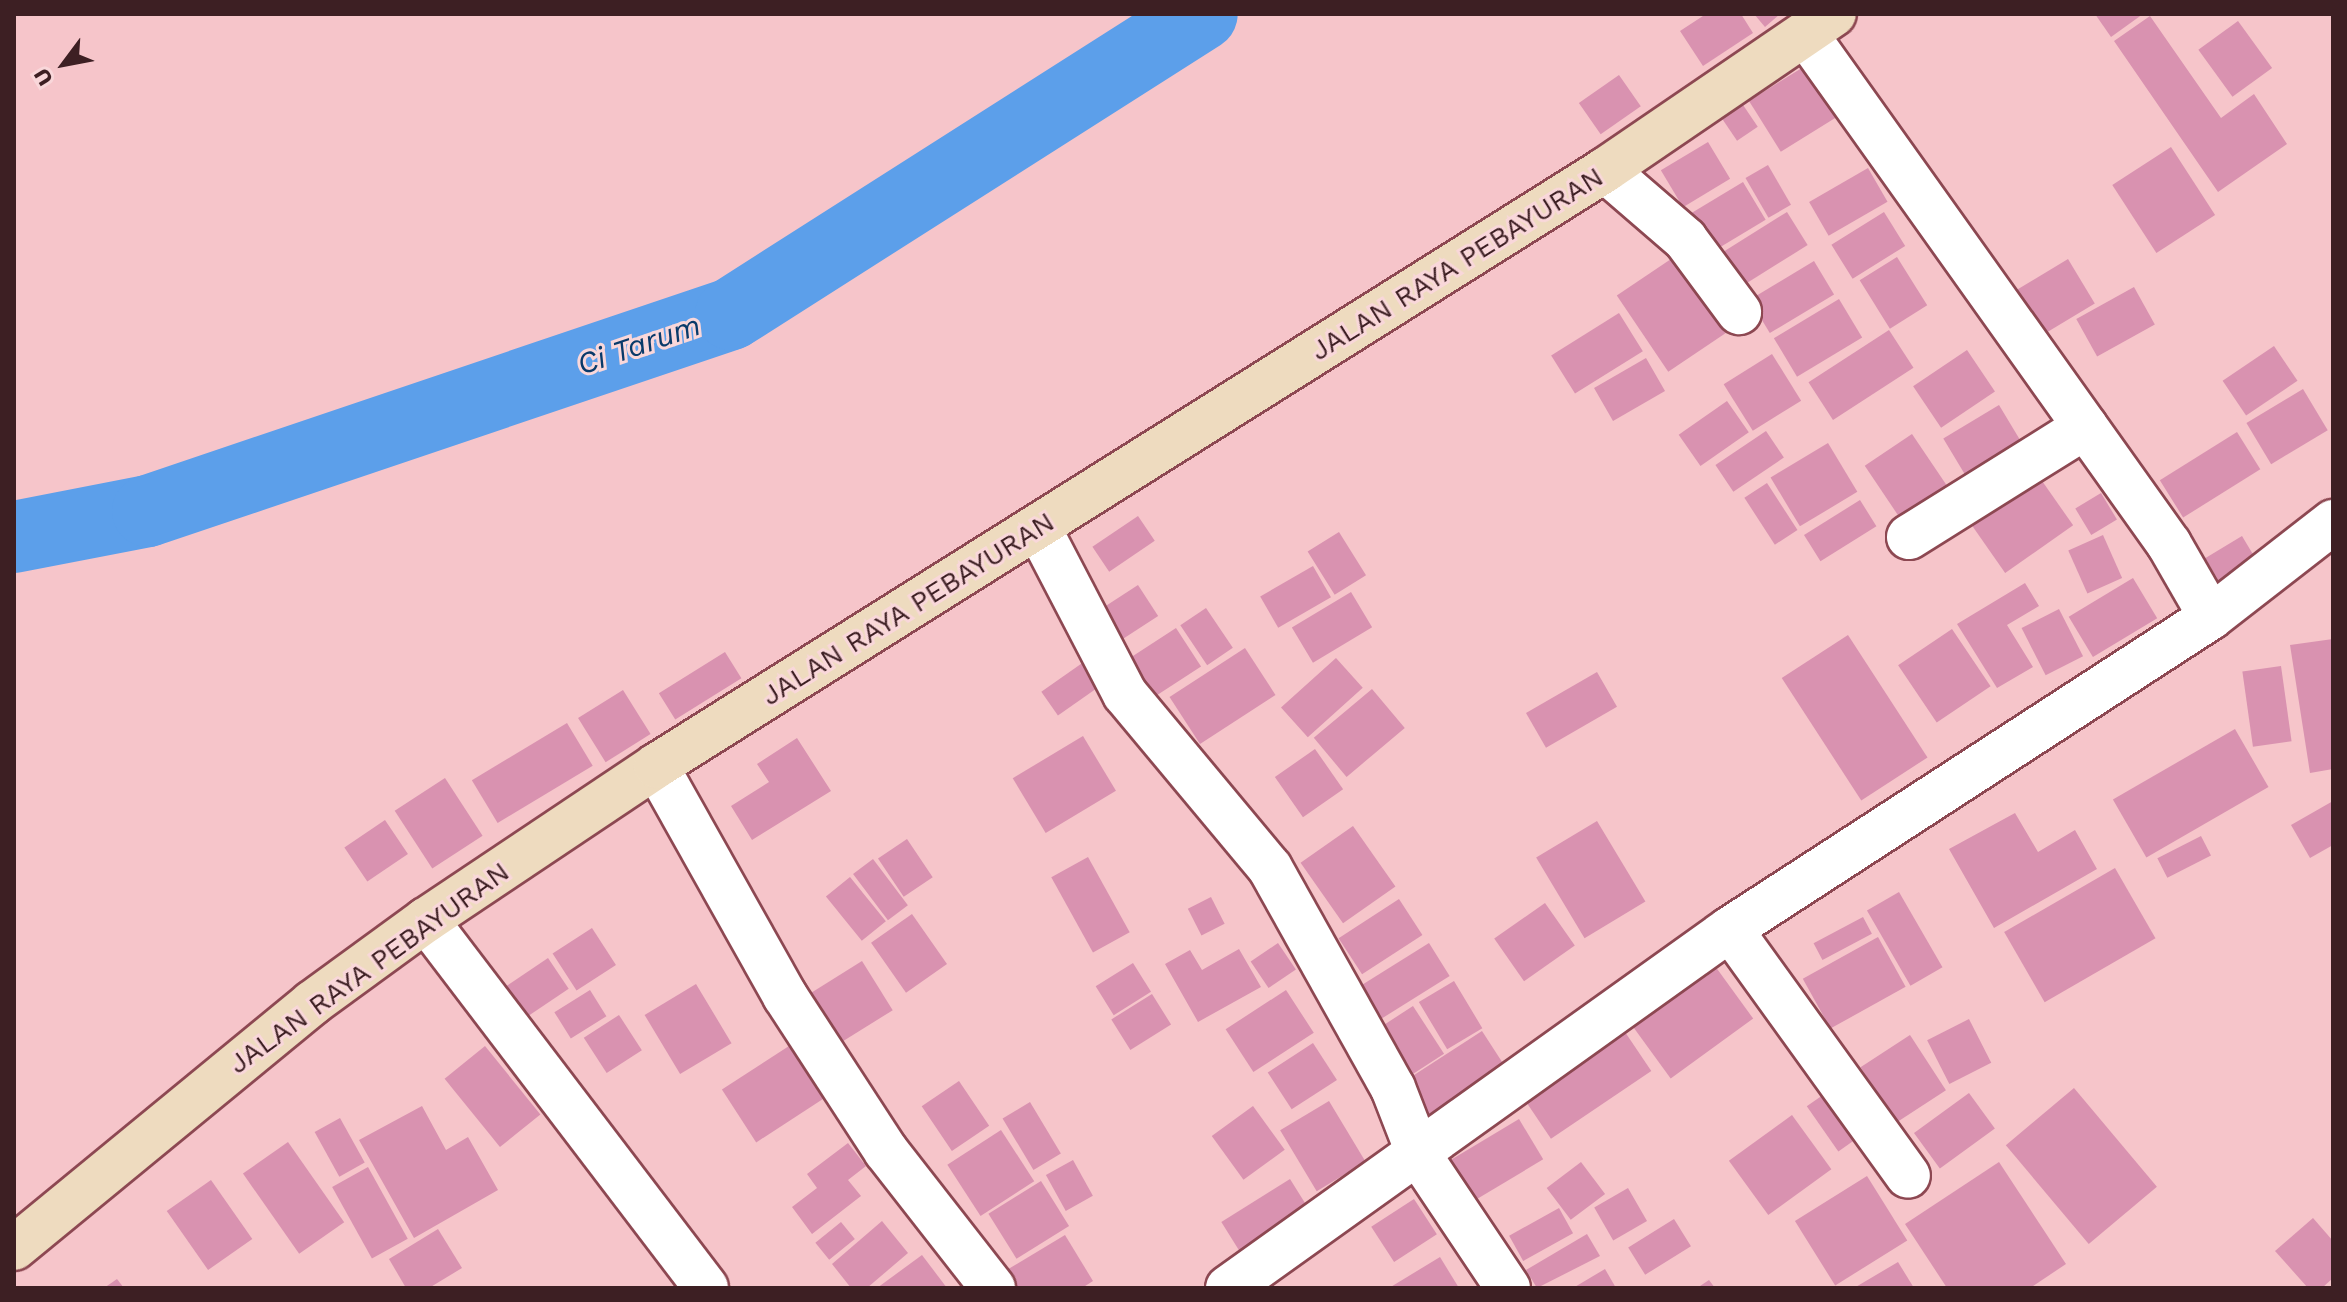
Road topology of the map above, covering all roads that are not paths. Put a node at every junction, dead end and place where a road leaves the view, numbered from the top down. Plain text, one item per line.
1 (1821, 25) edge
2 (1605, 170) junction
3 (1739, 312) dead end
4 (2085, 427) junction
5 (2333, 522) edge
6 (1039, 529) junction
7 (1909, 537) dead end
8 (2211, 617) junction
9 (656, 766) junction
10 (426, 920) junction
11 (1730, 929) junction
12 (1419, 1155) junction
13 (1908, 1176) dead end
14 (14, 1248) edge
15 (693, 1284) edge
16 (993, 1288) edge
17 (1228, 1288) edge
18 (1508, 1288) edge

1 - 2 main road, JALAN RAYA PEBAYURAN
1 - 4 street
2 - 3 street
2 - 6 main road, JALAN RAYA PEBAYURAN
4 - 7 street
4 - 8 street
5 - 8 street
6 - 9 main road, JALAN RAYA PEBAYURAN
6 - 12 street
8 - 11 street
9 - 10 main road, JALAN RAYA PEBAYURAN
9 - 16 street
10 - 14 main road, JALAN RAYA PEBAYURAN
10 - 15 street
11 - 12 street
11 - 13 street
12 - 17 street
12 - 18 street

